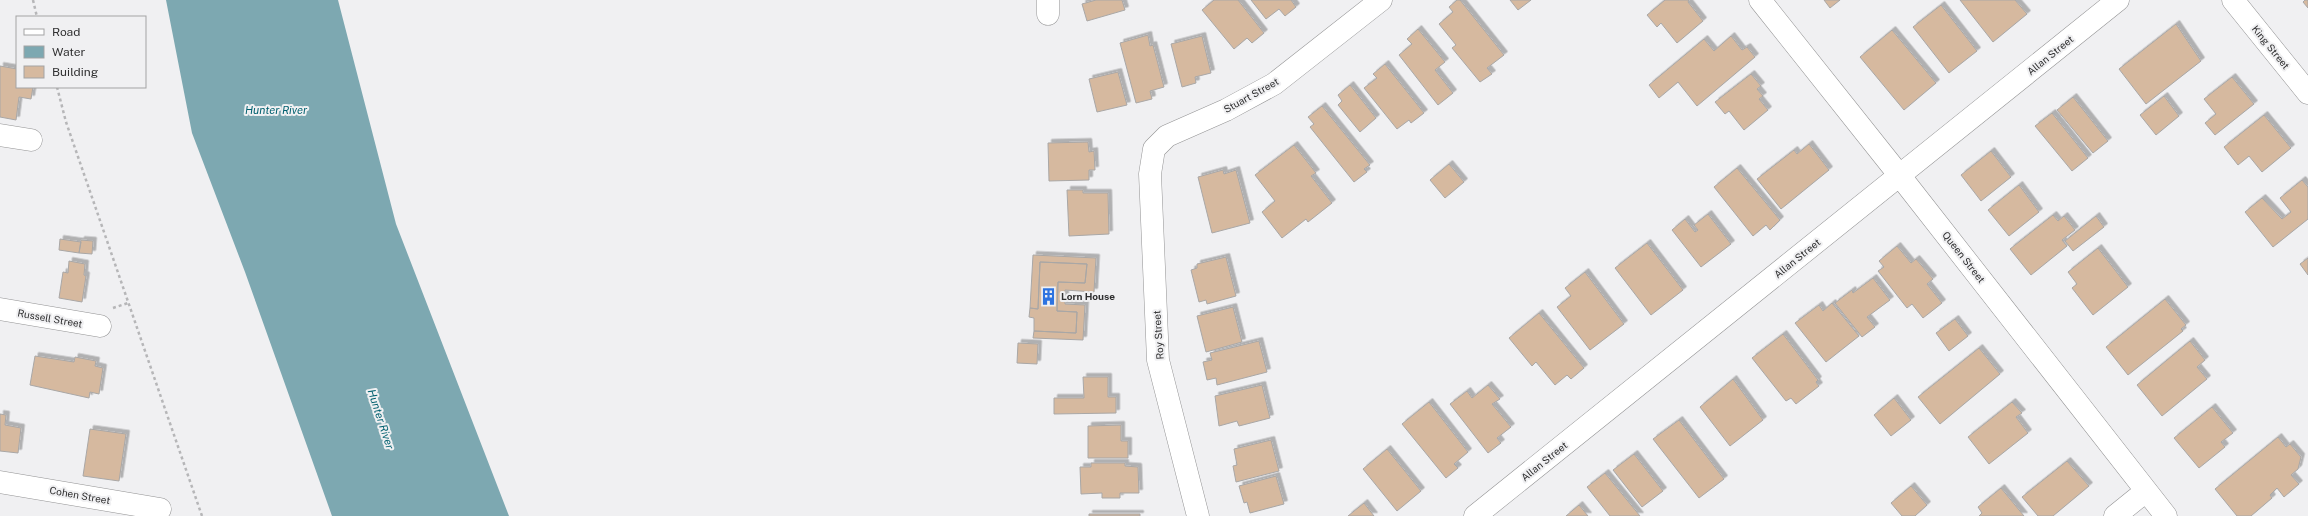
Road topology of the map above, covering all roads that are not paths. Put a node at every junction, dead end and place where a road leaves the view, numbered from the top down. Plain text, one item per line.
1 (1381, 0) edge
2 (1760, 0) edge
3 (2118, 0) edge
4 (2233, 0) edge
5 (2308, 93) edge
6 (0, 135) edge
7 (31, 140) dead end
8 (1150, 174) joint
9 (1900, 176) junction
10 (0, 309) edge
11 (104, 318) road end
12 (0, 482) edge
13 (2146, 491) junction
14 (160, 509) dead end
15 (1198, 516) edge
16 (1475, 516) edge
17 (2115, 516) edge
18 (2166, 516) edge

1 - 8 street, Stuart Street
2 - 9 street, Queen Street
3 - 9 street, Allan Street
4 - 5 street, King Street
6 - 7 street
8 - 15 street, Roy Street
9 - 13 street, Queen Street
9 - 16 street, Allan Street
10 - 11 street, Russell Street
12 - 14 street, Cohen Street
13 - 17 street
13 - 18 street, Queen Street

